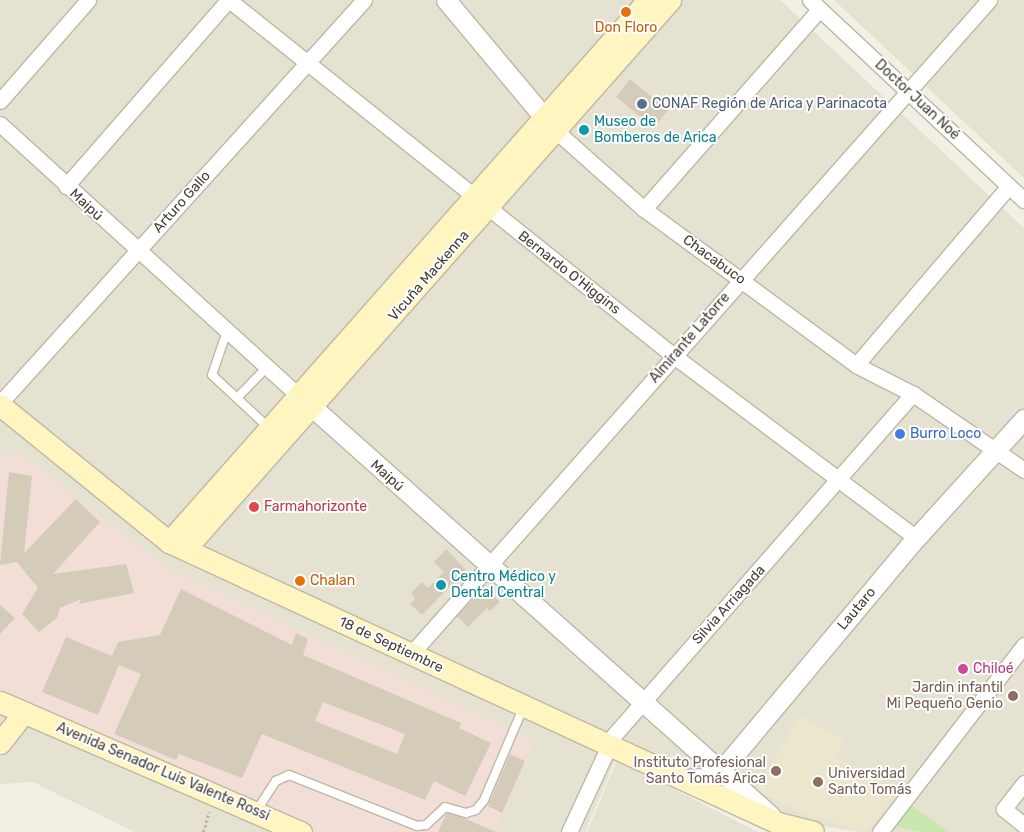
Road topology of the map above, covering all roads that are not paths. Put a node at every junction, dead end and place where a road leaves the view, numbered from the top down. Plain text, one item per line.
1 (88, 0) edge
2 (229, 0) edge
3 (364, 0) edge
4 (446, 0) edge
5 (648, 0) edge
6 (670, 0) edge
7 (989, 0) edge
8 (815, 5) edge
9 (308, 63) junction
10 (908, 92) junction
11 (0, 101) edge
12 (0, 124) edge
13 (550, 124) junction
14 (66, 186) junction
15 (1009, 186) junction
16 (1024, 200) edge
17 (481, 203) junction
18 (644, 209) junction
19 (137, 252) junction
20 (741, 280) junction
21 (227, 331) junction
22 (674, 356) junction
23 (856, 365) junction
24 (267, 367) junction
25 (912, 394) junction
26 (237, 398) junction
27 (306, 402) junction
28 (2, 410) edge
29 (1024, 419) edge
30 (270, 429) junction
31 (998, 450) junction
32 (1024, 470) edge
33 (840, 481) junction
34 (916, 538) junction
35 (177, 546) junction
36 (488, 568) junction
37 (1024, 645) edge
38 (411, 654) junction
39 (644, 700) junction
40 (0, 702) edge
41 (523, 707) junction
42 (24, 712) junction
43 (0, 743) edge
44 (608, 746) junction
45 (720, 770) junction
46 (680, 778) junction
47 (1024, 783) edge
48 (257, 810) junction
49 (1024, 825) edge
50 (788, 828) edge
51 (301, 832) edge
52 (569, 832) edge
53 (814, 832) edge
54 (880, 832) edge

1 - 11 street
2 - 9 street, Bernardo O'Higgins
2 - 14 street
3 - 9 street, Arturo Gallo
4 - 13 street, Chacabuco
5 - 13 main road, Vicuña Mackenna
6 - 13 main road, Vicuña Mackenna
7 - 10 street, Almirante Latorre
8 - 10 street, Doctor Juan Noé
8 - 18 street
9 - 17 street, Bernardo O'Higgins
9 - 19 street, Arturo Gallo
10 - 15 street, Doctor Juan Noé
10 - 20 street, Almirante Latorre
12 - 14 street, Maipú
13 - 17 main road, Vicuña Mackenna
13 - 18 street, Chacabuco
14 - 19 street, Maipú
15 - 16 street, Doctor Juan Noé
15 - 23 street
17 - 22 street, Bernardo O'Higgins
17 - 27 main road, Vicuña Mackenna
18 - 20 street, Chacabuco
19 - 21 street, Maipú
19 - 28 street, Arturo Gallo
20 - 22 street, Almirante Latorre
20 - 23 street, Chacabuco
21 - 24 street, Maipú
21 - 26 lane
22 - 33 street, Bernardo O'Higgins
22 - 36 street, Almirante Latorre
23 - 25 street, Chacabuco
24 - 26 lane
24 - 27 street, Maipú
25 - 31 street, Chacabuco
25 - 33 street, Silvia Arriagada
26 - 30 lane
27 - 30 main road, Vicuña Mackenna
27 - 35 main road, Vicuña Mackenna
27 - 36 street, Maipú
28 - 35 main road, 18 de Septiembre
29 - 31 street, Lautaro
30 - 35 main road, Vicuña Mackenna
31 - 32 street, Chacabuco
31 - 34 street, Lautaro
33 - 34 street, Bernardo O'Higgins
33 - 39 street, Silvia Arriagada
34 - 45 street, Lautaro
35 - 38 main road, 18 de Septiembre
36 - 38 street, Almirante Latorre
36 - 39 street, Maipú
37 - 54 street
38 - 41 main road, 18 de Septiembre
39 - 44 street, Silvia Arriagada
39 - 45 street, Maipú
40 - 42 main road, Avenida Senador Luis Valente Rossi
41 - 44 main road, 18 de Septiembre
41 - 48 lane
42 - 43 main road
42 - 48 main road, Avenida Senador Luis Valente Rossi
44 - 46 main road, 18 de Septiembre
44 - 52 street, Silvia Arriagada
45 - 46 street, Lautaro
45 - 50 street, Maipú
46 - 50 main road, 18 de Septiembre
47 - 49 street
48 - 51 main road, Avenida Senador Luis Valente Rossi
50 - 53 main road, 18 de Septiembre

